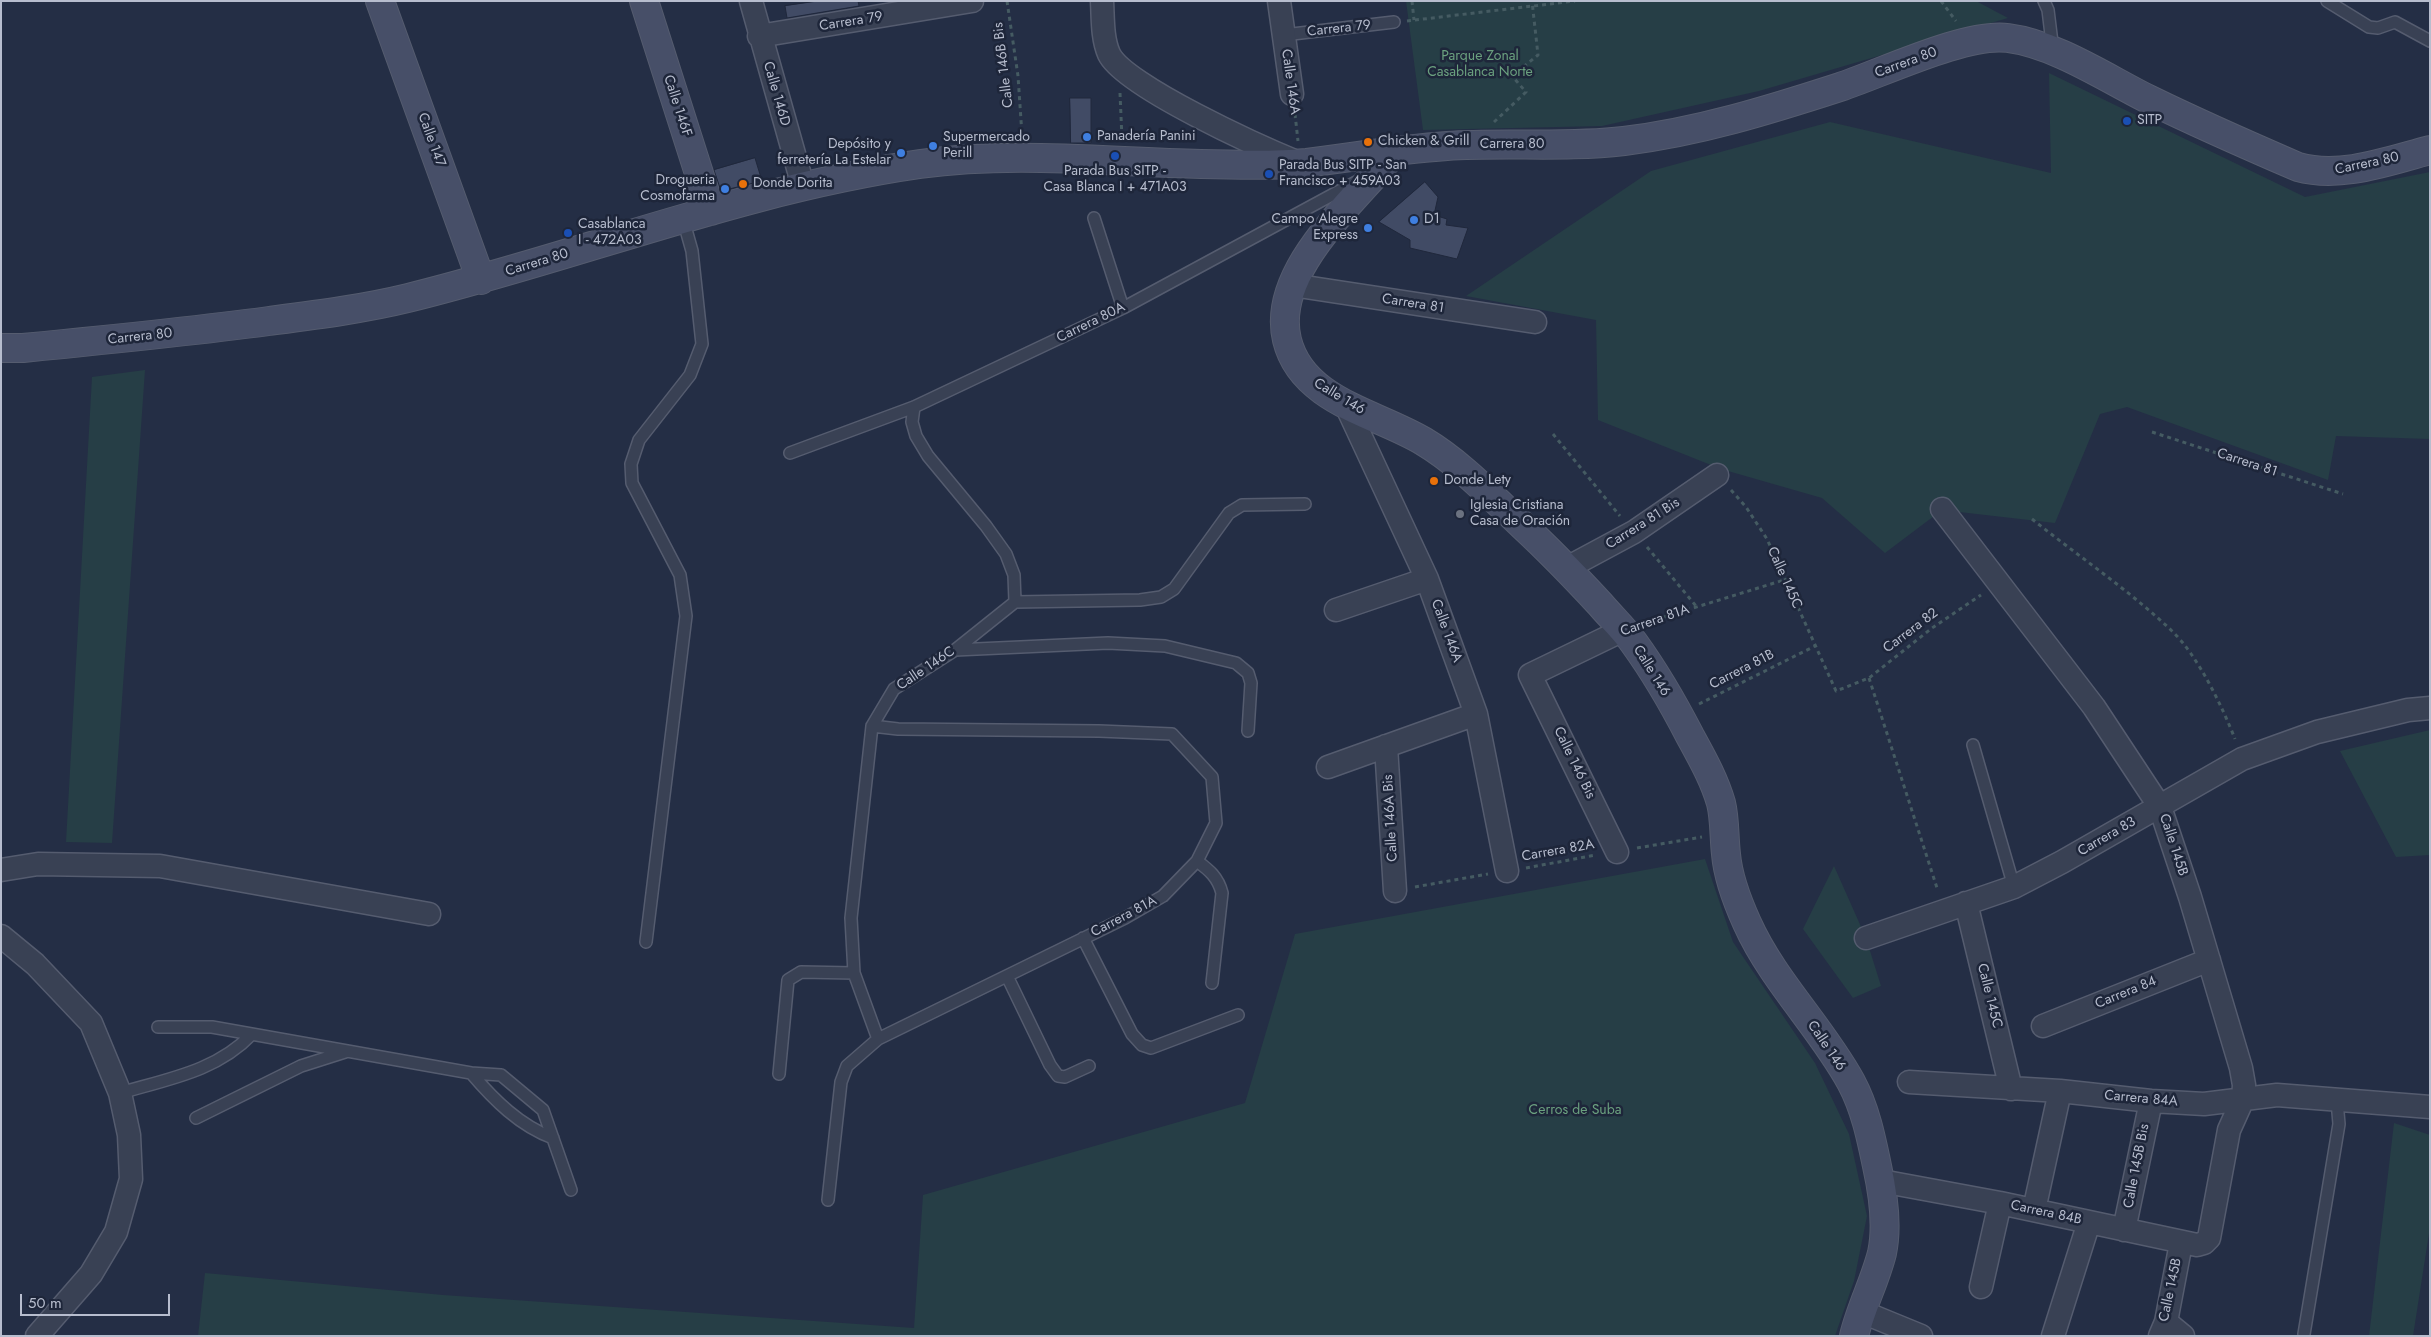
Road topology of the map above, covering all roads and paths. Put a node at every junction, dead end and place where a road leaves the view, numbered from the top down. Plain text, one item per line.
1 (380, 1) edge
2 (644, 1) edge
3 (751, 1) edge
4 (972, 1) edge
5 (1007, 1) edge
6 (1102, 1) edge
7 (1279, 1) edge
8 (1412, 1) edge
9 (1532, 1) edge
10 (1575, 1) edge
11 (2044, 1) edge
12 (2327, 1) edge
13 (1532, 6) junction
14 (868, 10) edge
15 (1414, 20) junction
16 (1394, 22) joint
17 (1284, 35) junction
18 (759, 36) junction
19 (2430, 41) edge
20 (2053, 51) junction
21 (1119, 68) junction
22 (1292, 94) joint
23 (1468, 145) junction
24 (2430, 150) edge
25 (1024, 156) junction
26 (1387, 160) junction
27 (1123, 162) junction
28 (1301, 164) junction
29 (803, 186) junction
30 (711, 211) junction
31 (1094, 218) dead end
32 (683, 219) junction
33 (481, 280) junction
34 (1292, 285) junction
35 (1123, 308) junction
36 (1535, 322) dead end
37 (1, 348) edge
38 (1345, 403) junction
39 (914, 408) junction
40 (2152, 432) dead end
41 (790, 454) dead end
42 (1717, 475) joint
43 (2343, 494) dead end
44 (1305, 504) dead end
45 (1942, 510) dead end
46 (2032, 519) dead end
47 (1567, 568) junction
48 (1427, 579) junction
49 (1784, 580) junction
50 (1998, 583) junction
51 (1015, 602) junction
52 (1336, 610) dead end
53 (1623, 630) junction
54 (1815, 646) junction
55 (955, 650) junction
56 (1530, 675) joint
57 (1869, 678) junction
58 (1836, 691) joint
59 (2430, 708) edge
60 (1476, 714) junction
61 (1679, 714) junction
62 (872, 726) junction
63 (1248, 730) dead end
64 (1973, 745) dead end
65 (1386, 746) junction
66 (2242, 759) junction
67 (1328, 767) dead end
68 (2160, 807) junction
69 (1725, 833) junction
70 (1617, 852) junction
71 (1196, 861) junction
72 (1, 870) edge
73 (1507, 871) junction
74 (2014, 887) junction
75 (1395, 891) joint
76 (1966, 904) junction
77 (1945, 910) junction
78 (430, 914) dead end
79 (1, 936) edge
80 (1083, 938) junction
81 (1866, 938) dead end
82 (646, 942) dead end
83 (2209, 960) junction
84 (854, 972) junction
85 (1007, 976) junction
86 (1212, 983) dead end
87 (1238, 1015) dead end
88 (2043, 1026) dead end
89 (158, 1027) dead end
90 (252, 1034) junction
91 (878, 1039) junction
92 (347, 1052) junction
93 (1089, 1066) dead end
94 (472, 1073) junction
95 (779, 1074) dead end
96 (1909, 1082) dead end
97 (2011, 1089) junction
98 (2060, 1091) junction
99 (120, 1093) junction
100 (2243, 1099) junction
101 (2150, 1101) junction
102 (2337, 1101) junction
103 (2430, 1107) edge
104 (196, 1118) dead end
105 (553, 1138) junction
106 (1881, 1181) junction
107 (571, 1190) dead end
108 (828, 1200) dead end
109 (2000, 1203) junction
110 (2034, 1210) junction
111 (2089, 1222) junction
112 (2124, 1230) junction
113 (2209, 1238) joint
114 (2181, 1243) junction
115 (1981, 1287) dead end
116 (1857, 1323) edge
117 (2163, 1329) edge
118 (2304, 1334) dead end
119 (36, 1336) edge
120 (1921, 1336) edge
121 (2053, 1336) edge
122 (2183, 1336) edge

1 - 33 street, Calle 147
2 - 30 street, Calle 146F
3 - 18 street, Calle 146D
4 - 14 street, Carrera 79
5 - 25 path, Calle 146B Bis
6 - 21 street
7 - 17 street, Calle 146A
8 - 15 path
9 - 13 path
10 - 13 path
11 - 20 lane
12 - 19 lane
13 - 15 path
13 - 23 path
14 - 18 street, Carrera 79
15 - 16 path
16 - 17 lane, Carrera 79
17 - 22 street, Calle 146A
18 - 29 street, Calle 146D
20 - 23 street, Carrera 80
20 - 24 street, Carrera 80
21 - 27 path
21 - 28 street
22 - 28 path, Calle 146A
23 - 26 street, Carrera 80
25 - 27 street, Carrera 80
25 - 29 street, Carrera 80
26 - 28 street, Carrera 80
26 - 34 street, Calle 146
26 - 35 lane, Carrera 80A
27 - 28 street, Carrera 80
29 - 30 street, Carrera 80
30 - 32 street, Carrera 80
31 - 35 lane
32 - 33 street, Carrera 80
32 - 82 lane
33 - 37 street, Carrera 80
34 - 36 street, Carrera 81
34 - 38 street, Calle 146
35 - 39 lane, Carrera 80A
38 - 47 street, Calle 146
38 - 48 street, Calle 146A
39 - 41 lane, Carrera 80A
39 - 51 lane
40 - 43 path, Carrera 81
42 - 47 street, Carrera 81 Bis
42 - 49 path, Calle 145C
44 - 51 lane
45 - 50 street, Calle 145B
46 - 66 path
47 - 53 street, Calle 146
48 - 52 street
48 - 60 street, Calle 146A
49 - 53 path, Carrera 81A
49 - 54 path, Calle 145C
50 - 57 path, Carrera 82
50 - 68 street, Calle 145B
51 - 55 lane, Calle 146C
53 - 56 street, Carrera 81A
53 - 61 street, Calle 146
54 - 58 path, Calle 145C
54 - 61 path, Carrera 81B
55 - 62 lane, Calle 146C
55 - 63 lane
56 - 70 street, Calle 146 Bis
57 - 58 path, Carrera 82
57 - 77 path
59 - 66 street, Carrera 83
60 - 65 street
60 - 73 street, Calle 146A
61 - 69 street, Calle 146
62 - 71 lane, Carrera 81A
62 - 84 lane, Calle 146C
64 - 74 lane
65 - 67 street
65 - 75 street, Calle 146A Bis
66 - 68 street, Carrera 83
68 - 74 street, Carrera 83
68 - 83 street, Calle 145B
69 - 70 path, Carrera 82A
69 - 106 street, Calle 146
70 - 73 path, Carrera 82A
71 - 80 lane, Carrera 81A
71 - 86 lane
72 - 78 street
73 - 75 path, Carrera 82A
74 - 76 street, Carrera 83
76 - 77 street, Carrera 83
76 - 97 street, Calle 145C
77 - 81 street, Carrera 83
79 - 99 street
80 - 85 lane, Carrera 81A
80 - 87 lane
83 - 88 street, Carrera 84
83 - 100 street, Calle 145B
84 - 91 lane, Calle 146C
84 - 95 lane
85 - 91 lane, Carrera 81A
85 - 93 lane
89 - 90 lane
90 - 92 lane
90 - 99 lane
91 - 108 lane, Carrera 81A
92 - 94 lane
92 - 104 lane
94 - 105 lane
94 - 105 lane
96 - 97 street, Carrera 84A
97 - 98 street, Carrera 84A
98 - 101 street, Carrera 84A
98 - 110 street
99 - 119 street
100 - 101 street, Carrera 84A
100 - 102 street, Carrera 84A
100 - 113 street, Calle 145B
101 - 112 street, Calle 145B Bis
102 - 103 street, Carrera 84A
102 - 118 lane
105 - 107 lane
106 - 109 street, Carrera 84B
106 - 116 street, Calle 146
109 - 110 street, Carrera 84B
109 - 115 street
110 - 111 street, Carrera 84B
111 - 112 street, Carrera 84B
111 - 121 street
112 - 114 street, Carrera 84B
113 - 114 street, Carrera 84B
114 - 117 street, Calle 145B
116 - 120 street
117 - 122 street

